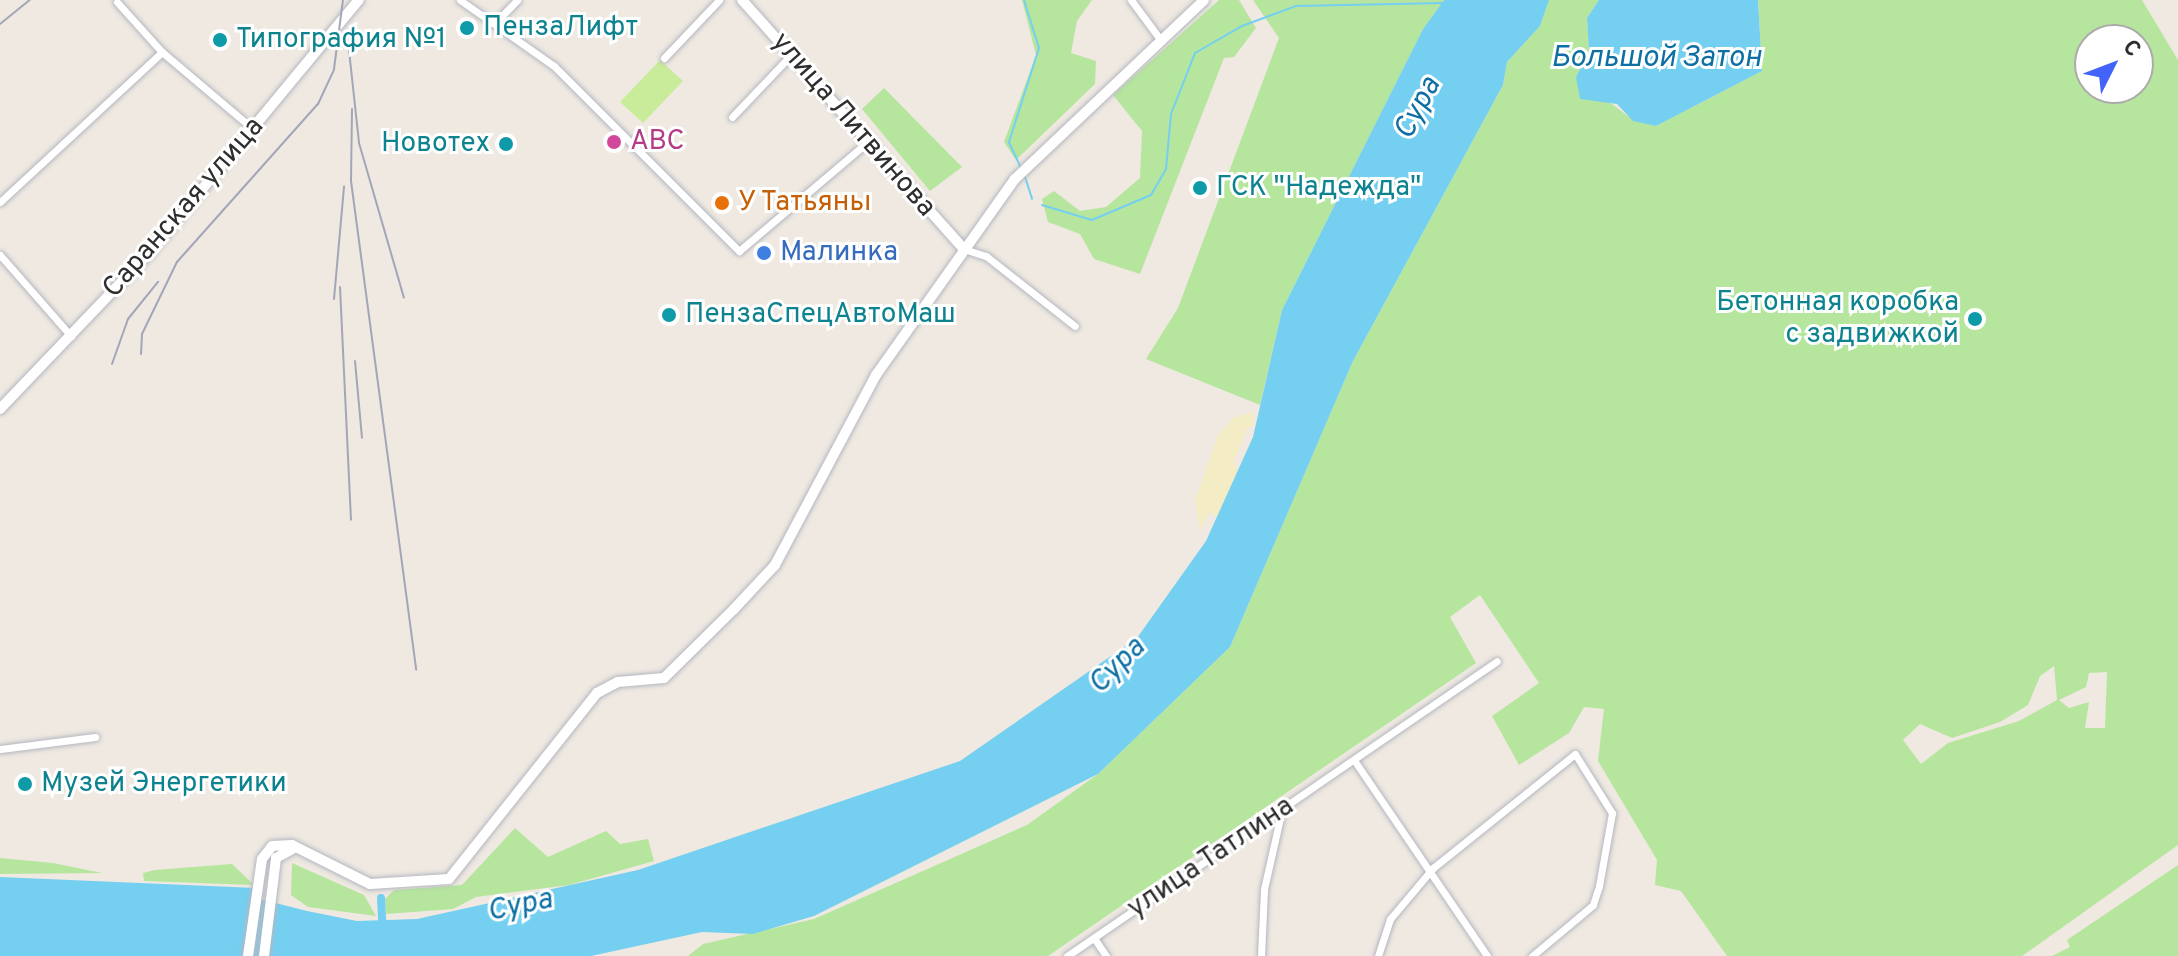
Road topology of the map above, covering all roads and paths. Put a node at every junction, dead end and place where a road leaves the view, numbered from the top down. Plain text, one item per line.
1 (359, 0) edge
2 (460, 0) edge
3 (517, 0) edge
4 (719, 0) edge
5 (742, 0) edge
6 (1131, 0) edge
7 (1204, 0) edge
8 (117, 2) edge
9 (495, 23) junction
10 (1160, 39) junction
11 (162, 52) junction
12 (793, 53) junction
13 (664, 58) dead end
14 (732, 117) dead end
15 (253, 129) junction
16 (870, 140) junction
17 (0, 202) edge
18 (964, 249) junction
19 (0, 255) edge
20 (1075, 326) dead end
21 (71, 336) junction
22 (0, 409) edge
23 (1497, 661) dead end
24 (95, 737) dead end
25 (0, 749) edge
26 (1354, 760) junction
27 (1282, 809) junction
28 (298, 848) junction
29 (1433, 868) junction
30 (1094, 938) junction
31 (248, 956) edge
32 (264, 956) edge
33 (1067, 956) edge
34 (1106, 956) edge
35 (1261, 956) edge
36 (1378, 956) edge
37 (1487, 956) edge
38 (1532, 956) edge

1 - 15 main road, Саранская улица
2 - 9 street
3 - 9 street
4 - 13 street
5 - 12 main road, улица Литвинова
6 - 10 street
7 - 10 main road
8 - 11 street
9 - 16 street
10 - 18 main road
11 - 15 street
11 - 17 street
12 - 14 street
12 - 16 main road, улица Литвинова
15 - 21 main road, Саранская улица
16 - 18 main road, улица Литвинова
18 - 20 street
18 - 28 main road
19 - 21 street
21 - 22 main road, Саранская улица
23 - 26 street, улица Татлина
24 - 25 street
26 - 27 street, улица Татлина
26 - 29 street
27 - 30 street, улица Татлина
27 - 35 street
28 - 31 main road
28 - 32 main road
29 - 36 street
29 - 37 street
29 - 38 street
30 - 33 street, улица Татлина
30 - 34 street

